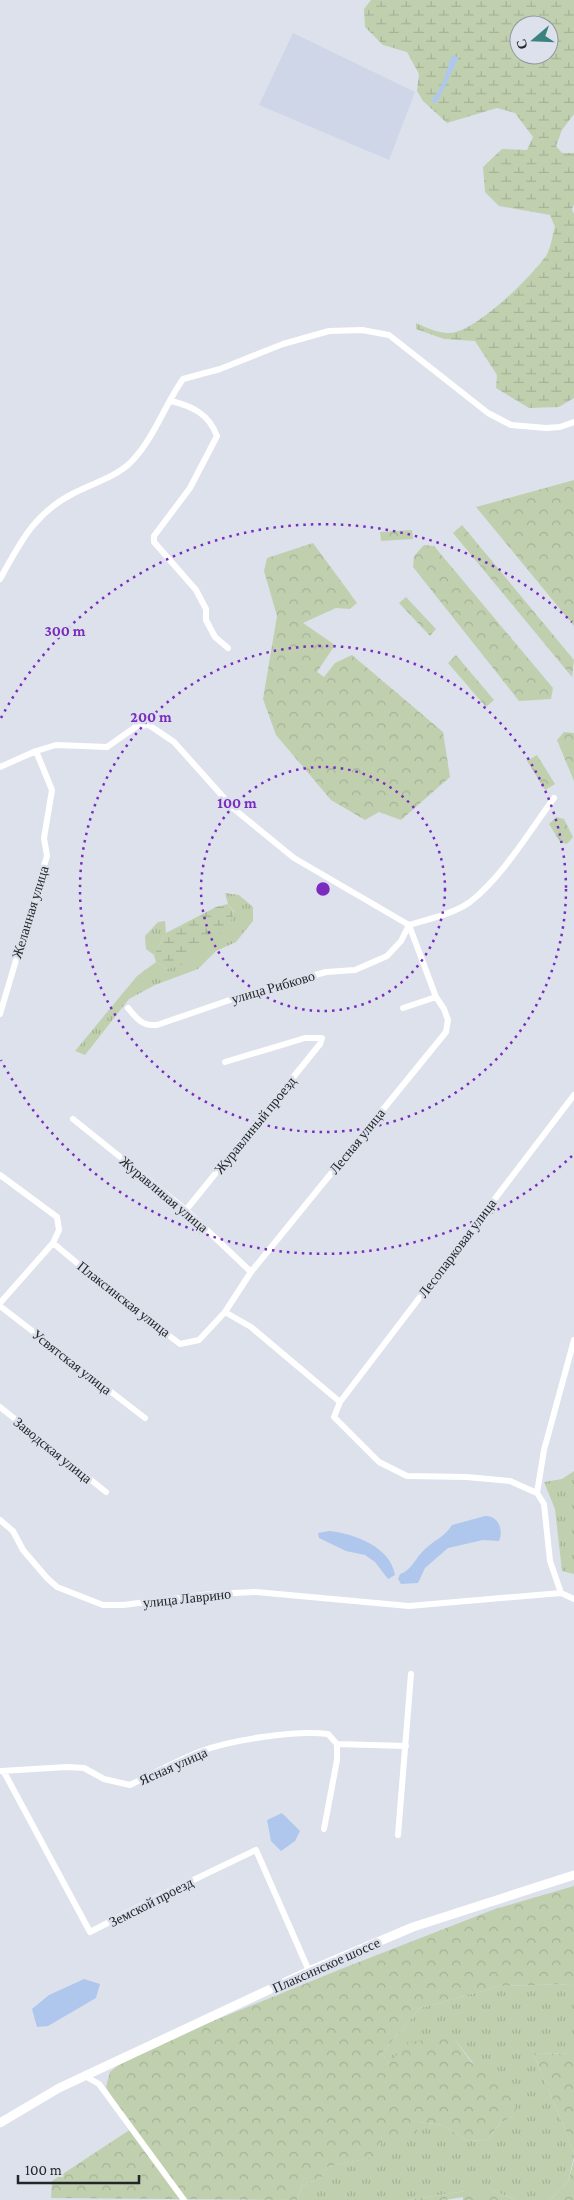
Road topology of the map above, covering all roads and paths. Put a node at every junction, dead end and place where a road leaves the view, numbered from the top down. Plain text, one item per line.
1 (171, 401) junction
2 (574, 422) edge
3 (0, 580) edge
4 (228, 648) dead end
5 (36, 751) junction
6 (0, 767) edge
7 (554, 798) dead end
8 (409, 925) junction
9 (436, 997) junction
10 (128, 1008) dead end
11 (403, 1008) dead end
12 (0, 1014) edge
13 (225, 1062) dead end
14 (574, 1095) edge
15 (73, 1119) dead end
16 (0, 1175) edge
17 (186, 1210) junction
18 (53, 1243) junction
19 (252, 1272) junction
20 (0, 1304) edge
21 (225, 1312) junction
22 (199, 1340) joint
23 (574, 1340) edge
24 (340, 1402) junction
25 (0, 1407) edge
26 (145, 1418) dead end
27 (106, 1492) dead end
28 (537, 1493) junction
29 (0, 1520) edge
30 (561, 1593) junction
31 (574, 1599) edge
32 (411, 1674) dead end
33 (337, 1744) junction
34 (406, 1746) junction
35 (4, 1772) edge
36 (324, 1829) dead end
37 (398, 1835) dead end
38 (574, 1875) edge
39 (309, 1971) junction
40 (85, 2076) junction
41 (0, 2123) edge
42 (184, 2200) edge

1 - 2 street
1 - 3 street
1 - 4 street
5 - 6 street
5 - 8 street
5 - 12 street, Желанная улица
7 - 8 street
8 - 9 street, Лесная улица
8 - 10 street, улица Рибково
9 - 11 street
9 - 19 street, Лесная улица
13 - 17 street, Журавлиный проезд
14 - 24 street, Лесопарковая улица
15 - 17 street, Журавлиная улица
16 - 18 street
17 - 19 street, Журавлиная улица
18 - 20 street
18 - 22 street, Плаксинская улица
19 - 21 street, Лесная улица
20 - 26 street, Усвятская улица
21 - 22 street, Лесная улица
21 - 24 street
23 - 28 street
24 - 28 street
25 - 27 street, Заводская улица
28 - 30 street
29 - 30 street, улица Лаврино
30 - 31 street
32 - 34 street
33 - 34 street
33 - 35 street, Ясная улица
33 - 36 street
34 - 37 street
35 - 39 street, Земской проезд
38 - 39 main road, Плаксинское шоссе
39 - 40 main road, Плаксинское шоссе
40 - 41 main road, Плаксинское шоссе
40 - 42 street

